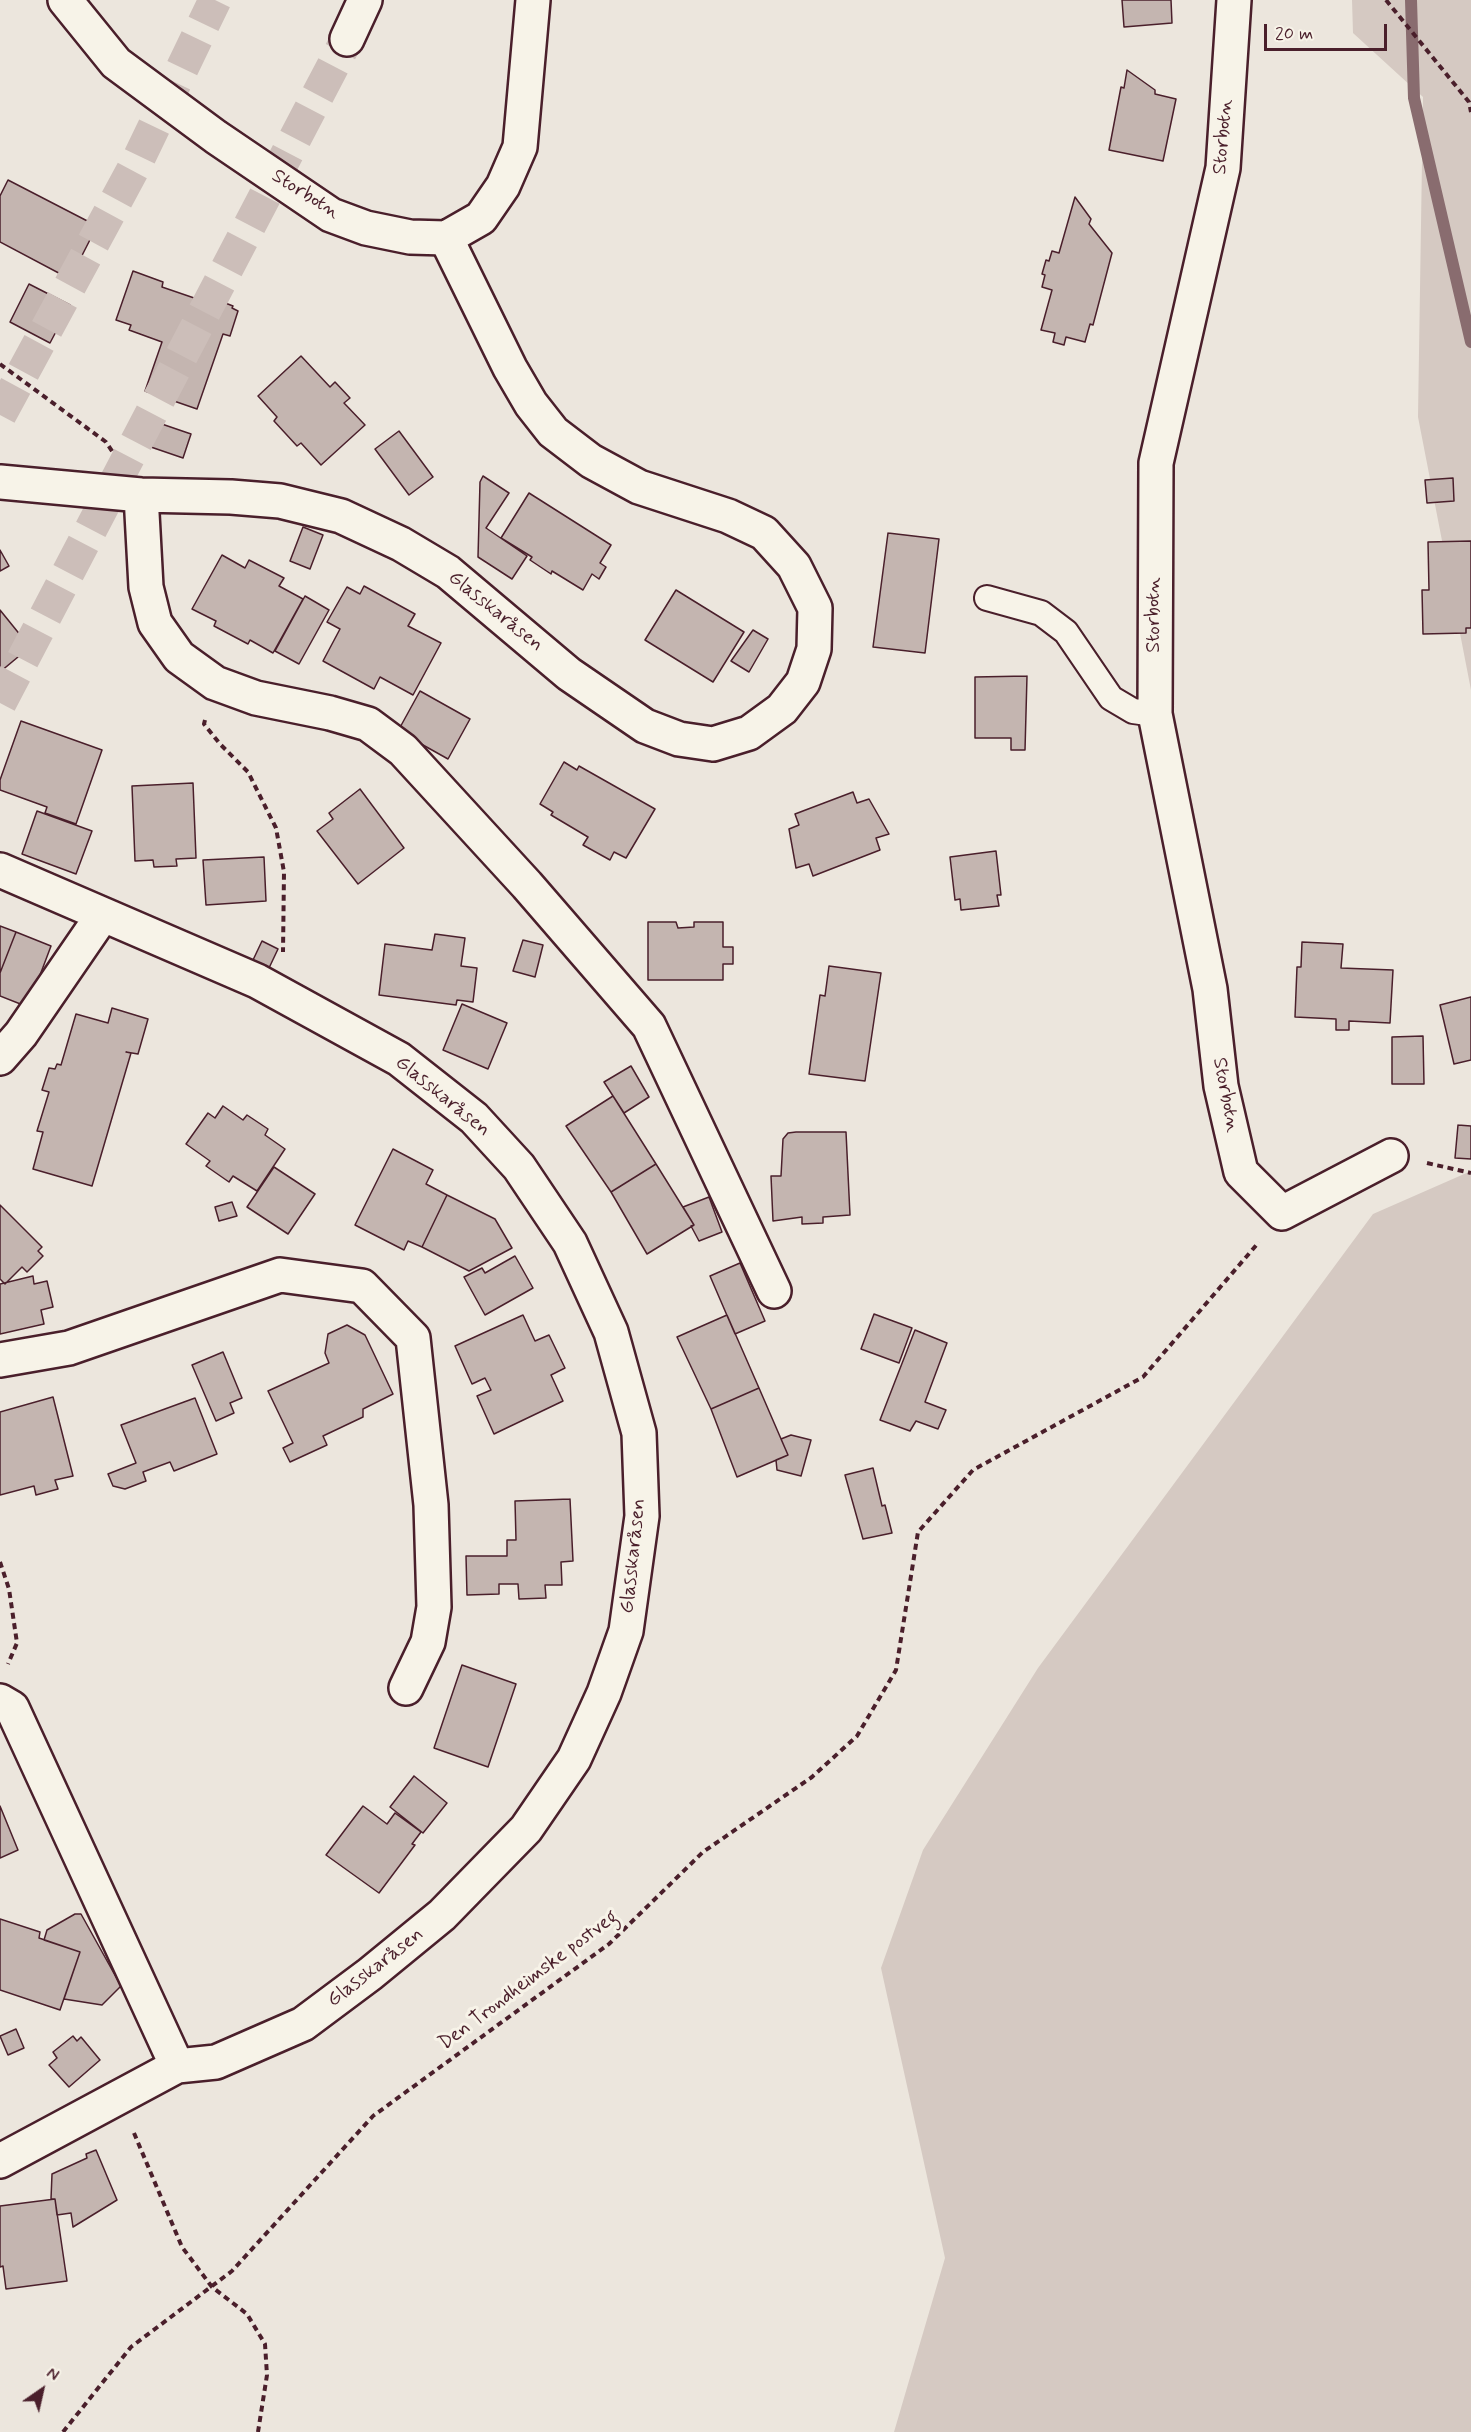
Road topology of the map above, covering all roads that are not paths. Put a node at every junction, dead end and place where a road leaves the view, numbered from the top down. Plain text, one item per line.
1 (64, 0) edge
2 (365, 0) edge
3 (533, 0) edge
4 (1234, 0) edge
5 (347, 39) tunnel mouth
6 (447, 238) junction
7 (0, 482) edge
8 (141, 495) junction
9 (987, 598) dead end
10 (1155, 714) junction
11 (0, 870) edge
12 (102, 916) junction
13 (0, 1058) edge
14 (1391, 1156) road end
15 (774, 1291) dead end
16 (0, 1360) edge
17 (2, 1687) edge
18 (406, 1688) dead end
19 (177, 2066) junction
20 (0, 2161) edge

1 - 6 main road, Storbotn
2 - 5 main road
3 - 6 main road
4 - 10 main road, Storbotn
6 - 8 main road, Glasskaråsen
7 - 8 main road, Glasskaråsen
8 - 15 main road
9 - 10 lane
10 - 14 main road, Storbotn
11 - 12 main road, Glasskaråsen
12 - 13 main road
12 - 19 main road, Glasskaråsen
16 - 18 main road
17 - 19 main road
19 - 20 main road, Glasskaråsen

